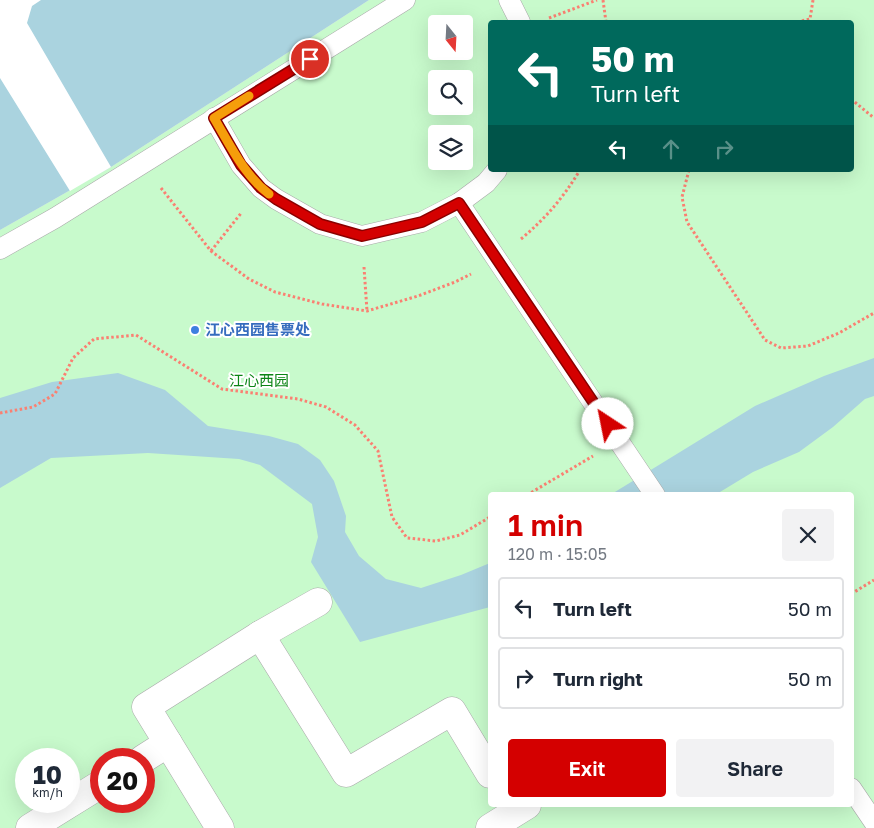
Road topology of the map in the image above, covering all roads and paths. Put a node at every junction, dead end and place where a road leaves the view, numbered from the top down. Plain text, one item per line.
1 (405, 0) edge
2 (509, 0) edge
3 (597, 0) edge
4 (603, 0) edge
5 (813, 0) edge
6 (546, 19) dead end
7 (519, 20) edge
8 (606, 20) edge
9 (806, 20) edge
10 (854, 101) edge
11 (214, 118) junction
12 (874, 118) edge
13 (495, 172) edge
14 (688, 172) edge
15 (261, 188) junction
16 (459, 203) junction
17 (362, 236) junction
18 (0, 249) edge
19 (211, 251) dead end
20 (367, 311) dead end
21 (874, 314) edge
22 (0, 413) edge
23 (619, 440) junction
24 (532, 492) edge
25 (653, 492) edge
26 (488, 518) edge
27 (874, 580) edge
28 (854, 592) edge
29 (318, 602) dead end
30 (260, 635) junction
31 (168, 743) junction
32 (155, 751) edge
33 (488, 771) edge
34 (90, 791) edge
35 (854, 792) edge
36 (516, 808) edge
37 (874, 822) edge
38 (30, 828) edge
39 (220, 828) edge
40 (490, 828) edge

1 - 11 lane
2 - 7 lane
3 - 6 path
4 - 8 path
5 - 9 path
10 - 12 path
11 - 15 lane
11 - 18 lane
13 - 16 lane
14 - 21 path
15 - 17 lane
15 - 19 path
16 - 17 lane
16 - 23 lane
17 - 20 path
22 - 26 path
23 - 24 path
23 - 25 lane
27 - 28 path
29 - 30 street
30 - 31 street
30 - 33 street
31 - 32 street
31 - 39 street
34 - 38 street
35 - 37 lane
36 - 40 street

